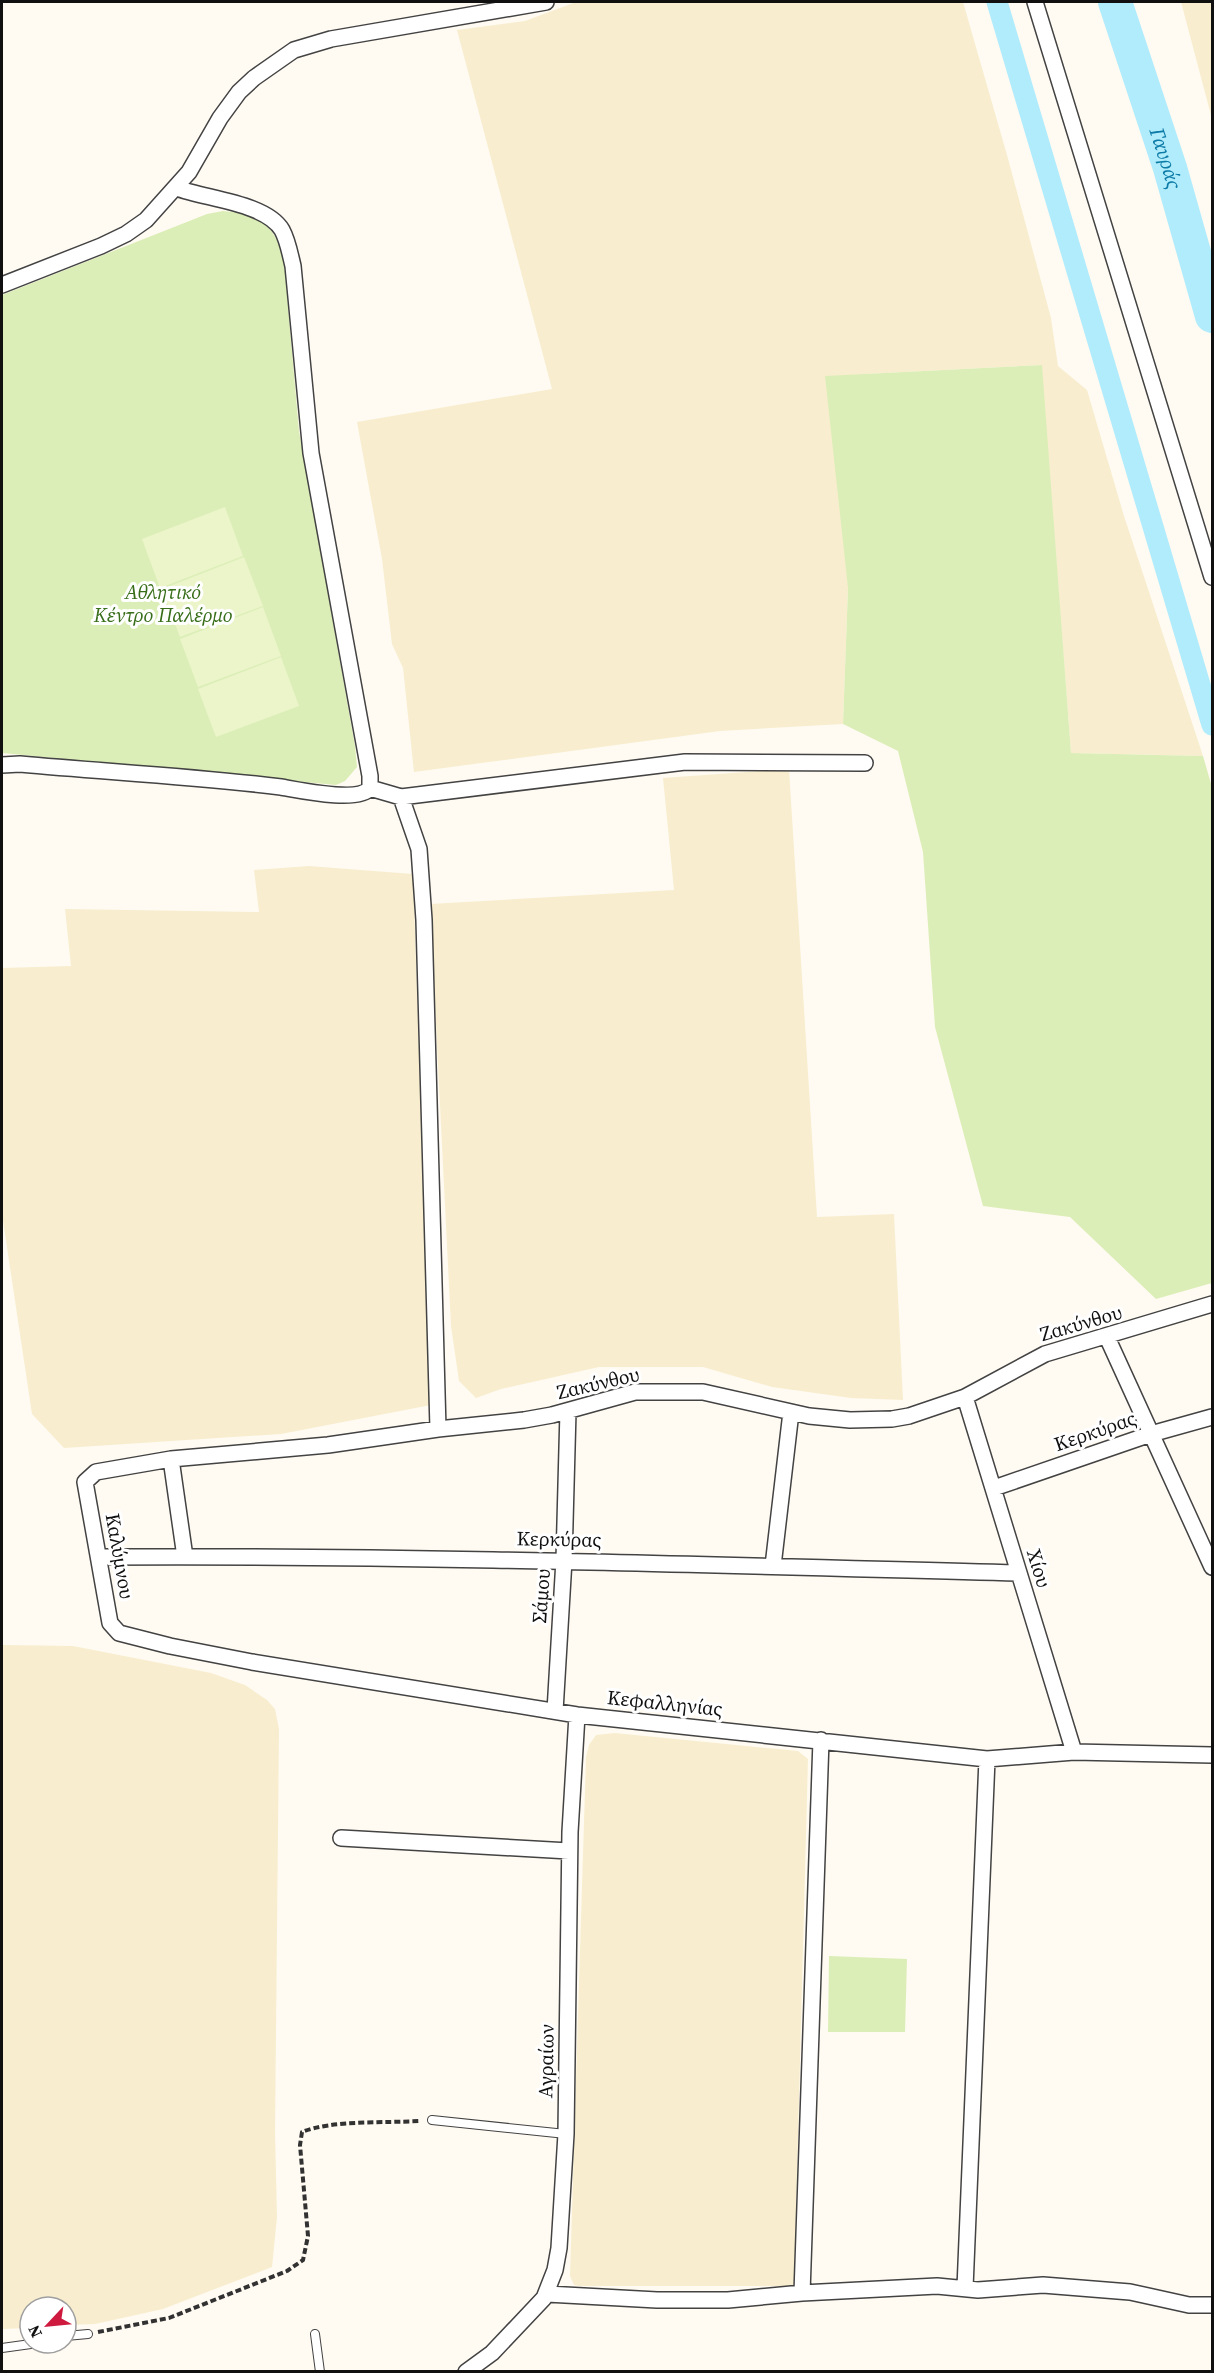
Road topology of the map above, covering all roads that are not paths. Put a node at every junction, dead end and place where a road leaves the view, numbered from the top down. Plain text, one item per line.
1 (546, 2) edge
2 (1035, 2) edge
3 (177, 188) junction
4 (2, 285) edge
5 (1212, 577) edge
6 (865, 763) dead end
7 (2, 765) edge
8 (370, 788) junction
9 (401, 797) junction
10 (1212, 1304) edge
11 (1107, 1337) junction
12 (965, 1397) junction
13 (568, 1411) junction
14 (791, 1412) junction
15 (1212, 1417) edge
16 (438, 1429) junction
17 (1151, 1434) junction
18 (171, 1459) junction
19 (86, 1482) joint
20 (994, 1488) junction
21 (99, 1557) junction
22 (185, 1557) junction
23 (564, 1560) junction
24 (773, 1566) junction
25 (1212, 1567) edge
26 (1018, 1573) junction
27 (119, 1633) joint
28 (555, 1711) junction
29 (577, 1715) junction
30 (821, 1740) junction
31 (1074, 1752) junction
32 (1212, 1755) edge
33 (987, 1759) junction
34 (341, 1838) dead end
35 (569, 1851) junction
36 (432, 2120) road end
37 (566, 2134) junction
38 (965, 2288) junction
39 (802, 2293) junction
40 (547, 2294) junction
41 (1212, 2305) edge
42 (88, 2334) road end
43 (315, 2334) dead end
44 (78, 2335) edge
45 (18, 2346) edge
46 (2, 2348) edge
47 (320, 2372) edge
48 (466, 2372) edge

1 - 3 street
2 - 5 street
3 - 4 street
3 - 8 street
6 - 9 street
7 - 8 street
8 - 9 street
9 - 16 street
10 - 11 street, Ζακύνθου
11 - 12 street, Ζακύνθου
11 - 17 street
12 - 14 street, Ζακύνθου
12 - 20 street, Χίου
13 - 14 street, Ζακύνθου
13 - 16 street, Ζακύνθου
13 - 23 street, Σάμου
14 - 24 street
15 - 17 street, Κερκύρας
16 - 18 street, Ζακύνθου
17 - 20 street, Κερκύρας
17 - 25 street
18 - 19 street, Ζακύνθου
18 - 22 street
19 - 21 street, Καλύμνου
20 - 26 street, Χίου
21 - 22 street, Κερκύρας
21 - 27 street, Καλύμνου
22 - 23 street, Κερκύρας
23 - 24 street, Κερκύρας
23 - 28 street, Σάμου
24 - 26 street, Κερκύρας
26 - 31 street, Χίου
27 - 28 street, Κεφαλληνίας
28 - 29 street, Κεφαλληνίας
29 - 30 street, Κεφαλληνίας
29 - 35 street, Αγραίων
30 - 33 street, Κεφαλληνίας
30 - 39 street
31 - 32 street, Κεφαλληνίας
31 - 33 street, Κεφαλληνίας
33 - 38 street
34 - 35 street
35 - 37 street, Αγραίων
36 - 37 lane
37 - 40 street, Αγραίων
38 - 39 street
38 - 41 street
39 - 40 street
40 - 48 street, Αγραίων
42 - 44 lane
43 - 47 lane
45 - 46 lane

